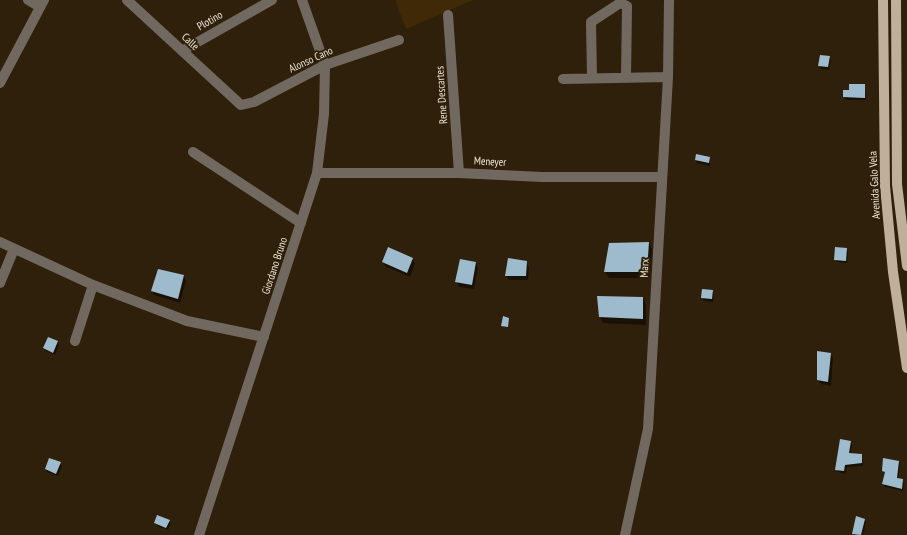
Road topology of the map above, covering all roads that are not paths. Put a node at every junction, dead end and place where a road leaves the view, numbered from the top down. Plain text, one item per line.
1 (28, 0) edge
2 (127, 0) edge
3 (272, 0) edge
4 (302, 0) edge
5 (669, 0) edge
6 (883, 0) edge
7 (896, 0) edge
8 (42, 4) edge
9 (448, 15) dead end
10 (399, 40) dead end
11 (883, 47) junction
12 (897, 47) junction
13 (182, 51) junction
14 (325, 65) junction
15 (626, 77) junction
16 (668, 77) junction
17 (563, 78) dead end
18 (592, 78) junction
19 (0, 83) edge
20 (236, 102) joint
21 (193, 152) dead end
22 (317, 173) junction
23 (459, 173) junction
24 (662, 178) junction
25 (897, 184) junction
26 (885, 186) junction
27 (301, 223) junction
28 (0, 242) edge
29 (14, 249) junction
30 (907, 266) edge
31 (0, 283) edge
32 (93, 285) junction
33 (264, 336) junction
34 (75, 341) dead end
35 (906, 351) edge
36 (907, 368) edge
37 (199, 535) edge
38 (624, 535) edge

1 - 8 street
2 - 13 street, Calle
3 - 13 street, Plotino
4 - 14 street, Giordano Bruno
5 - 16 street, Marx
6 - 11 main road, Avenida Galo Vela
7 - 12 main road, Avenida Galo Vela
8 - 19 street
9 - 23 street, Rene Descartes
10 - 14 street, Alonso Cano
11 - 12 main road
11 - 26 main road, Avenida Galo Vela
12 - 25 main road, Avenida Galo Vela
13 - 20 street, Calle
14 - 20 street, Alonso Cano
14 - 22 street, Giordano Bruno
15 - 16 street
15 - 18 street
15 - 18 street
16 - 24 street, Marx
17 - 18 street
21 - 27 street
22 - 23 street, Meneyer
22 - 27 street, Giordano Bruno
23 - 24 street, Meneyer
24 - 38 street, Marx
25 - 26 main road
25 - 30 main road, Avenida Galo Vela
26 - 35 main road, Avenida Galo Vela
27 - 33 street, Giordano Bruno
28 - 29 street
29 - 31 street
29 - 32 street
32 - 33 street
32 - 34 street
33 - 37 street, Giordano Bruno
35 - 36 main road, Avenida Galo Vela

